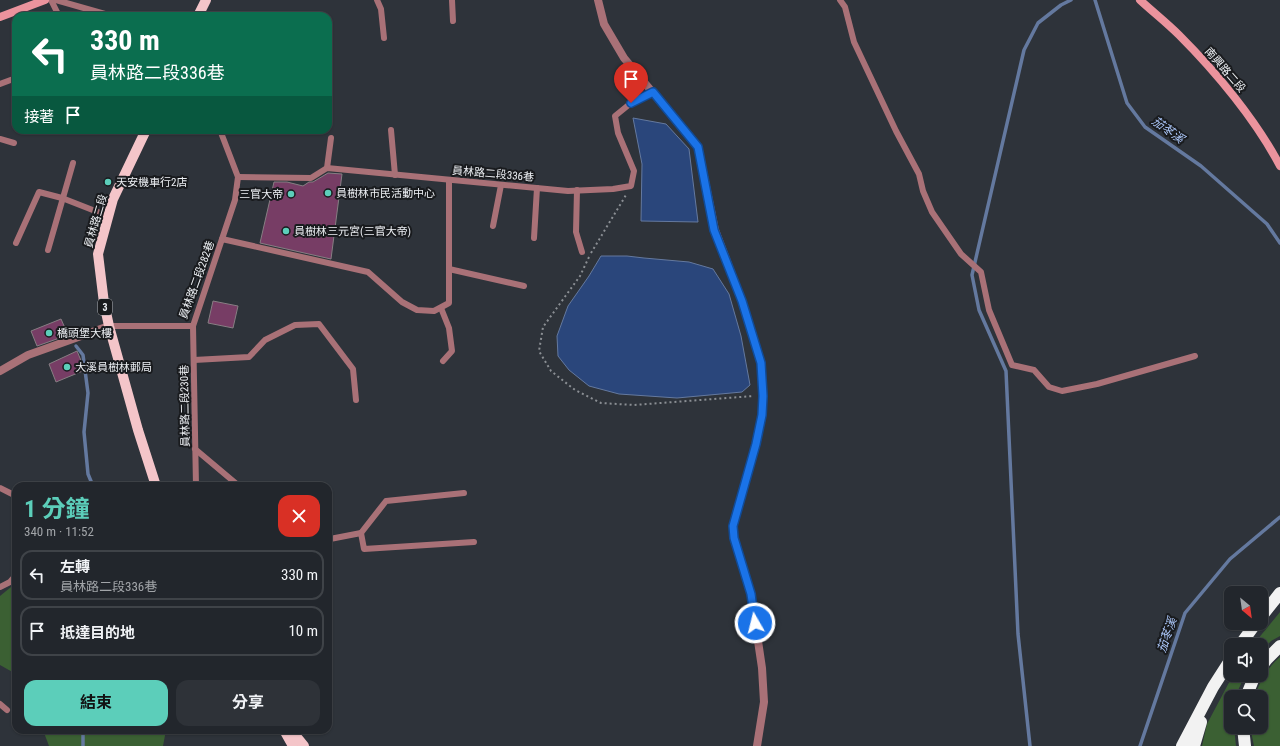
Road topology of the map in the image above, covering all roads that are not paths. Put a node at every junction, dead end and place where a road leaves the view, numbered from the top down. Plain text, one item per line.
1 (45, 0) edge
2 (51, 0) edge
3 (56, 0) edge
4 (206, 0) edge
5 (377, 0) edge
6 (452, 0) edge
7 (598, 0) edge
8 (840, 0) edge
9 (1140, 0) edge
10 (12, 12) edge
11 (13, 12) edge
12 (57, 12) edge
13 (98, 12) edge
14 (200, 12) edge
15 (0, 17) edge
16 (453, 21) dead end
17 (384, 38) dead end
18 (12, 80) edge
19 (0, 84) edge
20 (653, 92) junction
21 (391, 130) dead end
22 (144, 134) edge
23 (222, 134) edge
24 (331, 138) dead end
25 (0, 139) edge
26 (14, 142) dead end
27 (73, 163) dead end
28 (1280, 166) edge
29 (327, 168) junction
30 (395, 174) junction
31 (238, 177) junction
32 (449, 180) junction
33 (501, 185) junction
34 (537, 188) junction
35 (577, 190) junction
36 (62, 198) junction
37 (108, 216) junction
38 (494, 226) dead end
39 (534, 238) dead end
40 (222, 239) junction
41 (16, 243) dead end
42 (48, 250) dead end
43 (582, 252) dead end
44 (449, 269) junction
45 (524, 286) dead end
46 (441, 308) junction
47 (109, 326) junction
48 (193, 326) junction
49 (1195, 356) dead end
50 (194, 360) junction
51 (443, 361) dead end
52 (0, 371) edge
53 (356, 400) dead end
54 (195, 449) junction
55 (155, 482) edge
56 (196, 482) edge
57 (234, 482) edge
58 (0, 488) edge
59 (464, 493) dead end
60 (12, 494) edge
61 (361, 533) junction
62 (332, 539) edge
63 (474, 542) dead end
64 (12, 580) edge
65 (0, 587) edge
66 (1280, 593) edge
67 (1268, 608) edge
68 (1280, 646) edge
69 (1268, 657) edge
70 (1224, 670) edge
71 (1213, 687) junction
72 (0, 704) edge
73 (7, 710) dead end
74 (286, 734) edge
75 (294, 734) edge
76 (1244, 734) edge
77 (293, 746) edge
78 (304, 746) edge
79 (758, 746) edge
80 (1182, 746) edge
81 (1194, 746) edge
82 (1245, 746) edge

1 - 11 street
2 - 12 lane
3 - 13 lane
4 - 14 main road
5 - 17 lane
6 - 16 lane
7 - 20 street
8 - 49 lane
9 - 28 street, 南興路二段
10 - 15 street
18 - 19 lane
20 - 35 lane, 員林路二段336巷
20 - 79 street
21 - 30 lane
22 - 37 main road, 員林路二段 / 3
23 - 31 lane
24 - 29 lane
25 - 26 lane
27 - 36 lane
29 - 30 lane, 員林路二段336巷
29 - 31 lane
30 - 32 lane, 員林路二段336巷
31 - 40 lane
32 - 33 lane, 員林路二段336巷
32 - 44 lane
33 - 34 lane, 員林路二段336巷
33 - 38 lane
34 - 35 lane, 員林路二段336巷
34 - 39 lane
35 - 43 lane
36 - 37 lane
36 - 41 lane
36 - 42 lane
37 - 47 main road, 員林路二段 / 3
40 - 46 lane, 員林路二段282巷
40 - 48 lane, 員林路二段282巷
44 - 45 lane
44 - 46 lane
46 - 51 lane
47 - 48 lane, 員林路二段282巷
47 - 52 street
47 - 55 main road, 員林路二段 / 3
48 - 50 lane, 員林路二段230巷
50 - 53 lane
50 - 54 lane, 員林路二段230巷
54 - 56 lane, 員林路二段230巷
54 - 57 lane
58 - 60 lane
59 - 61 lane
61 - 62 lane
61 - 63 lane
64 - 65 lane
66 - 67 highway
68 - 69 highway
70 - 71 highway
71 - 80 highway
71 - 81 highway
72 - 73 lane
74 - 77 main road
75 - 78 main road
76 - 82 highway

